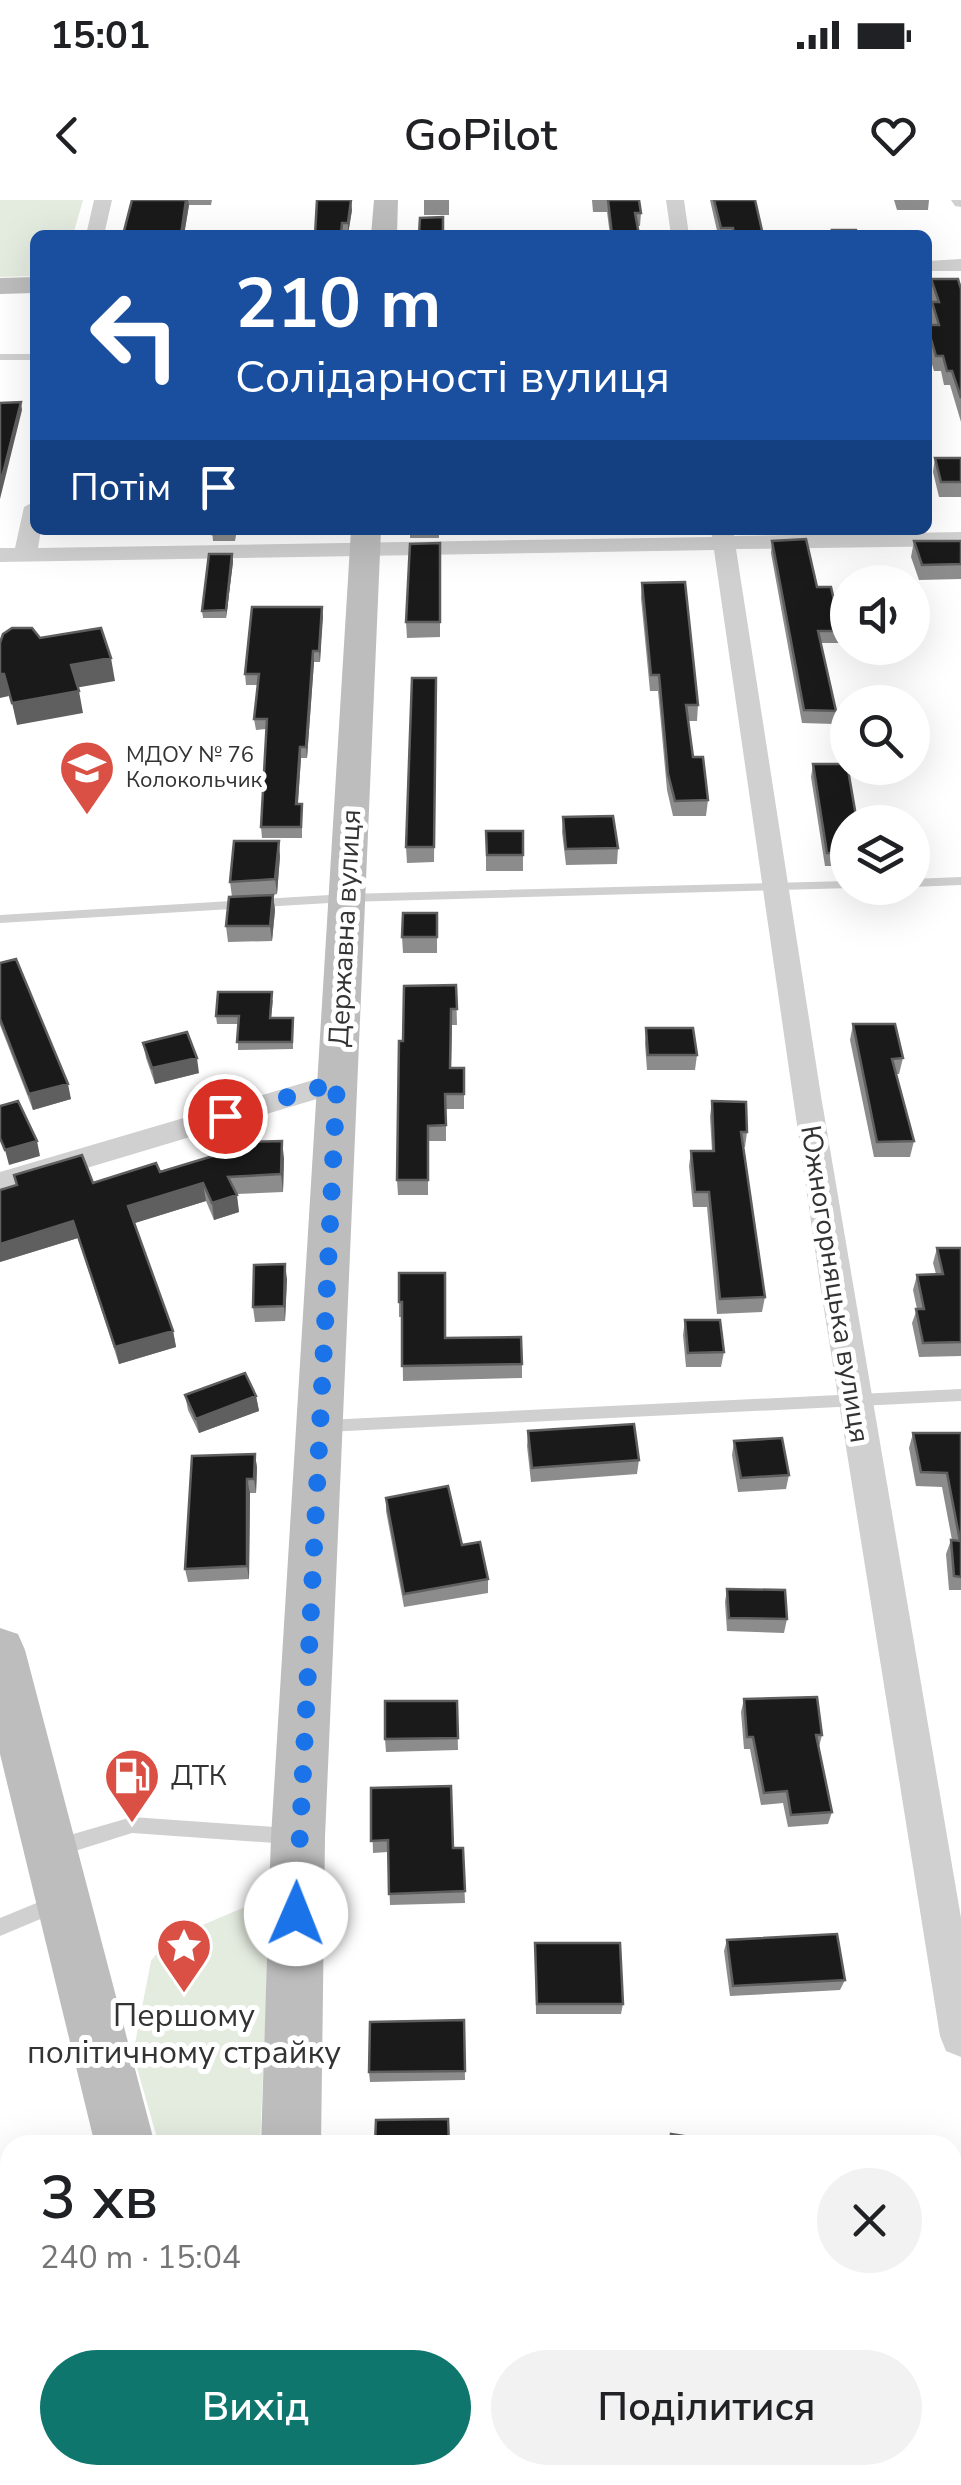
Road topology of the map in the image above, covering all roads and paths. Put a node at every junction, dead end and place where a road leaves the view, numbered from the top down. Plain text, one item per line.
1 (103, 200) edge
2 (386, 200) edge
3 (675, 200) edge
4 (96, 230) edge
5 (384, 230) edge
6 (679, 230) edge
7 (961, 265) edge
8 (932, 266) edge
9 (30, 285) edge
10 (0, 286) edge
11 (30, 357) edge
12 (0, 358) edge
13 (30, 530) edge
14 (723, 536) edge
15 (366, 540) edge
16 (961, 540) edge
17 (25, 554) junction
18 (0, 555) edge
19 (961, 881) edge
20 (930, 882) edge
21 (830, 885) edge
22 (772, 887) junction
23 (346, 898) junction
24 (0, 919) edge
25 (337, 1082) junction
26 (0, 1183) edge
27 (961, 1395) edge
28 (852, 1398) junction
29 (320, 1426) junction
30 (0, 1650) edge
31 (298, 1837) junction
32 (59, 1874) junction
33 (0, 1928) edge
34 (961, 2036) edge
35 (122, 2135) edge
36 (291, 2135) edge

1 - 4 street
2 - 5 main road
3 - 6 street
7 - 8 street
9 - 10 main road
11 - 12 lane
13 - 17 street
14 - 15 street
14 - 16 street
14 - 22 street, Южногорняцька вулиця
15 - 17 street
15 - 23 main road, Державна вулиця
17 - 18 street
19 - 20 lane
21 - 22 lane
22 - 23 lane
22 - 28 street, Южногорняцька вулиця
23 - 24 lane
23 - 25 main road, Державна вулиця
25 - 26 street
25 - 29 main road, Державна вулиця
27 - 28 lane
28 - 29 lane
28 - 34 street, Южногорняцька вулиця
29 - 31 main road, Державна вулиця
30 - 32 main road
31 - 32 lane
31 - 36 main road, Державна вулиця
32 - 33 lane
32 - 35 main road

